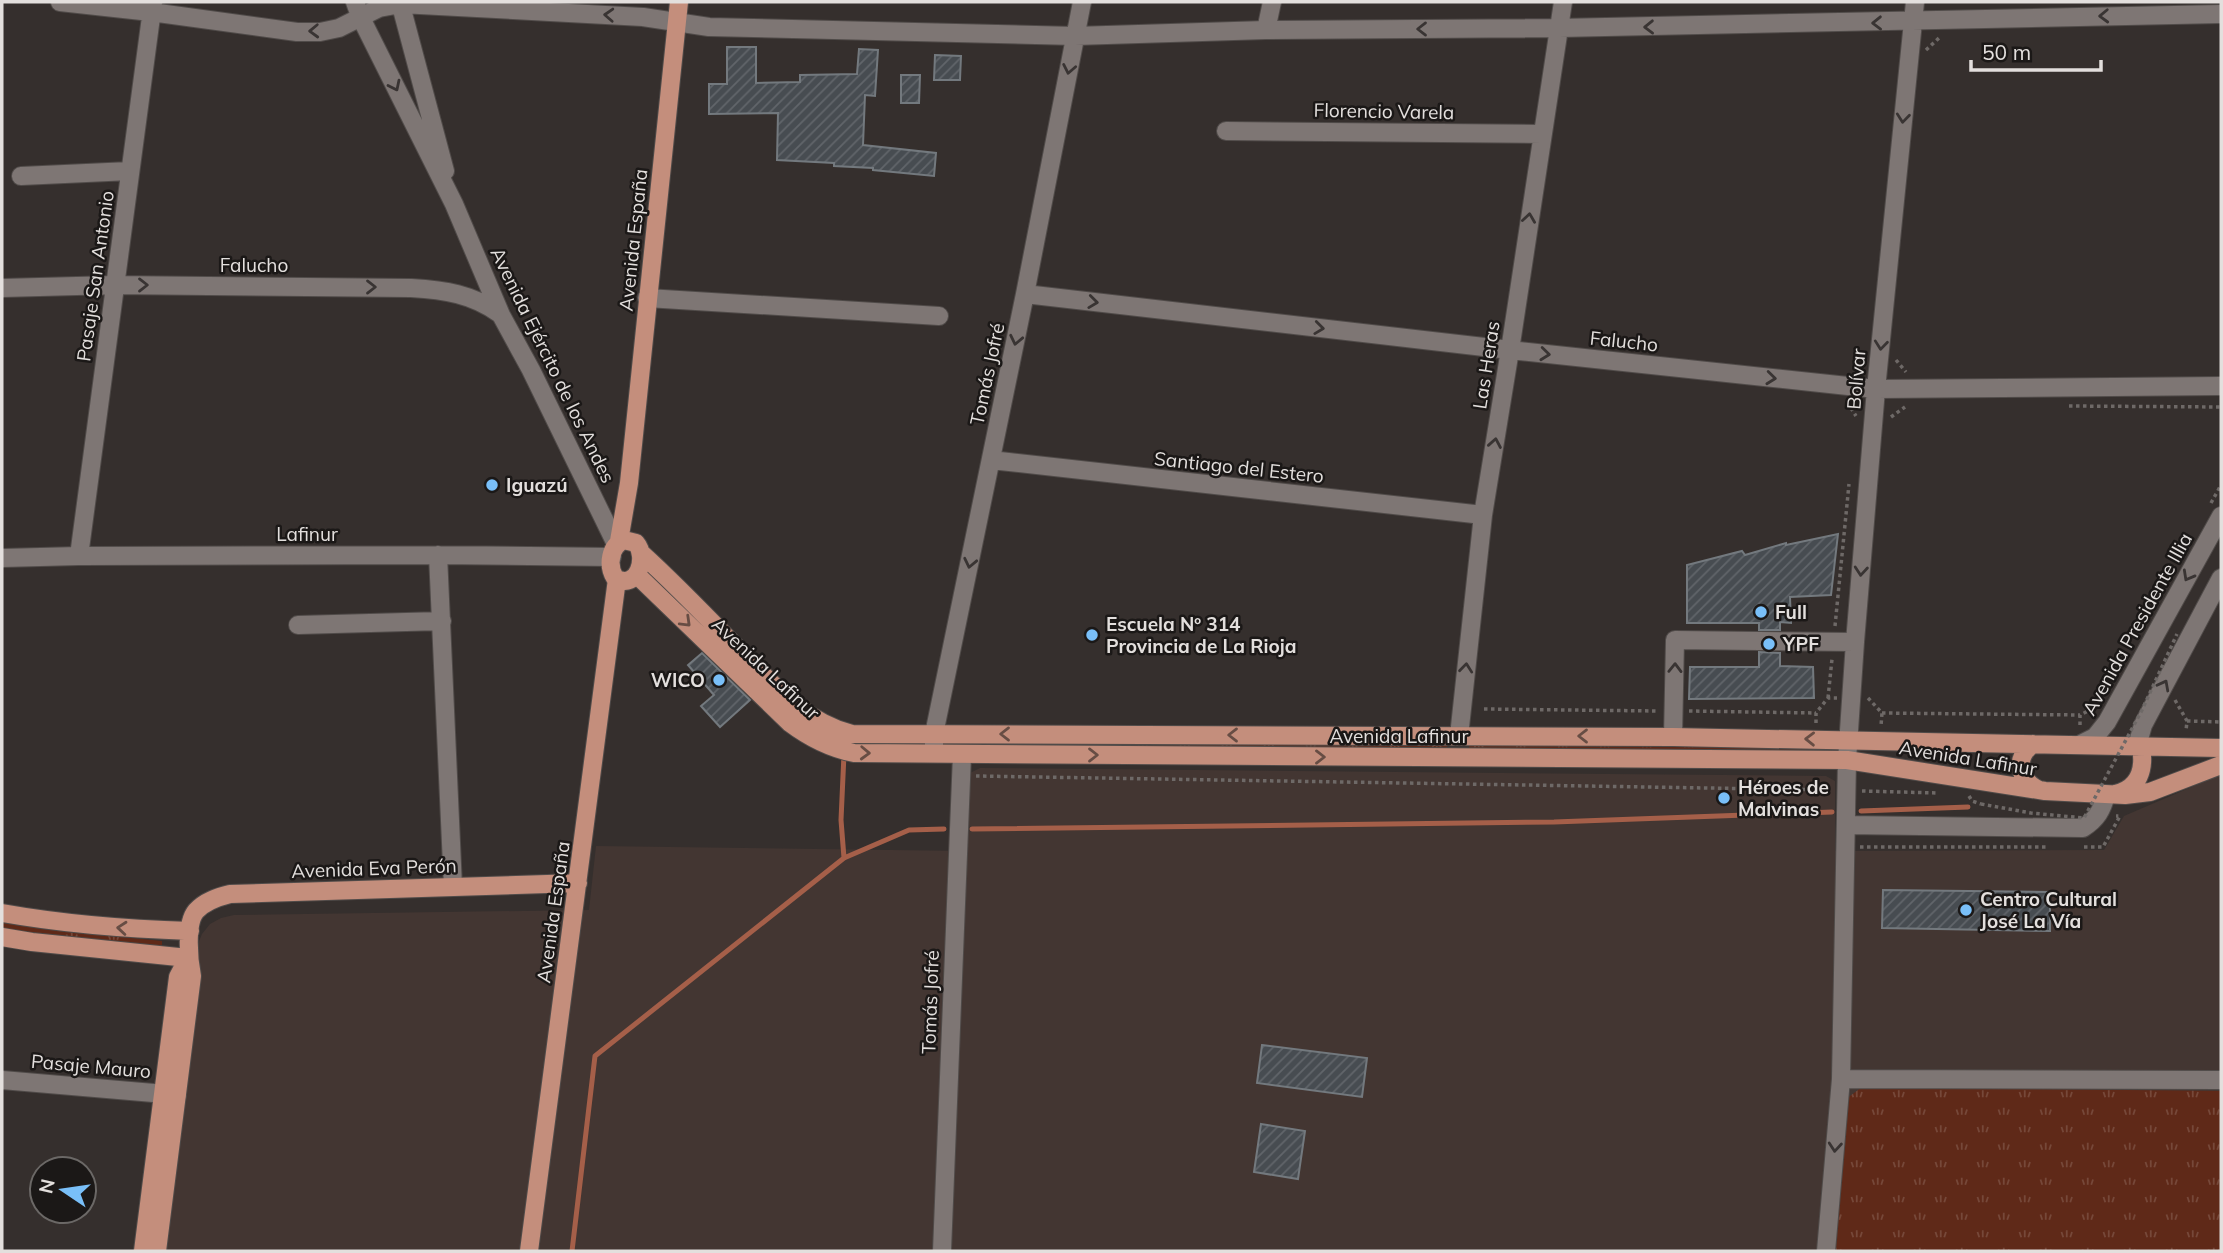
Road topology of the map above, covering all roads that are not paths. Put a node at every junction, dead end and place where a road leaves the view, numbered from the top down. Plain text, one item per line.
1 (61, 2) edge
2 (679, 2) edge
3 (1082, 2) edge
4 (1272, 2) edge
5 (1563, 2) edge
6 (1915, 2) edge
7 (401, 3) edge
8 (152, 7) edge
9 (2144, 8) edge
10 (358, 9) edge
11 (2221, 14) edge
12 (677, 22) junction
13 (1913, 22) junction
14 (1559, 28) junction
15 (1266, 30) junction
16 (1075, 36) junction
17 (1226, 131) dead end
18 (1542, 134) junction
19 (130, 172) junction
20 (21, 176) dead end
21 (454, 204) junction
22 (114, 285) junction
23 (2, 288) edge
24 (1025, 294) junction
25 (647, 299) junction
26 (501, 315) junction
27 (939, 316) dead end
28 (1510, 351) junction
29 (2221, 386) edge
30 (1876, 389) junction
31 (991, 460) junction
32 (1483, 515) junction
33 (2221, 516) edge
34 (624, 547) junction
35 (438, 555) junction
36 (79, 556) junction
37 (2, 558) edge
38 (637, 575) junction
39 (2221, 578) edge
40 (617, 579) junction
41 (442, 621) junction
42 (298, 625) dead end
43 (1855, 642) junction
44 (934, 734) junction
45 (1459, 736) junction
46 (1673, 737) junction
47 (1848, 740) junction
48 (2034, 744) junction
49 (2081, 744) junction
50 (2141, 747) junction
51 (2221, 748) edge
52 (933, 754) junction
53 (962, 755) junction
54 (1847, 760) junction
55 (2221, 765) edge
56 (2045, 791) junction
57 (2109, 795) junction
58 (1852, 825) junction
59 (578, 883) junction
60 (453, 887) junction
61 (2, 913) edge
62 (190, 931) junction
63 (2, 937) edge
64 (188, 958) junction
65 (1841, 1079) junction
66 (2, 1080) edge
67 (2221, 1080) edge
68 (170, 1094) junction
69 (143, 1251) edge
70 (157, 1251) edge
71 (529, 1251) edge
72 (942, 1251) edge
73 (1826, 1251) edge

1 - 8 street
2 - 12 main road, Avenida España
3 - 16 street, Tomás Jofré
4 - 15 street
5 - 14 street, Las Heras
6 - 13 street, Bolívar
7 - 10 street
12 -> 7 street
7 - 21 street, Avenida Ejército de los Andes
10 -> 8 street
8 - 19 street, Pasaje San Antonio
9 - 11 street
9 -> 13 street
10 -> 21 street, Avenida Ejército de los Andes
12 - 16 street
12 - 25 main road, Avenida España
13 -> 14 street
13 -> 30 street, Bolívar
14 -> 15 street
14 - 18 street, Las Heras
15 - 16 street
16 -> 24 street, Tomás Jofré
17 - 18 street, Florencio Varela
28 -> 18 street, Las Heras
19 - 20 street
19 - 22 street, Pasaje San Antonio
21 - 26 street, Avenida Ejército de los Andes
22 - 23 street, Falucho
22 -> 26 street, Falucho
22 - 36 street, Pasaje San Antonio
24 -> 28 street, Falucho
24 -> 31 street, Tomás Jofré
25 - 27 street
25 - 34 main road, Avenida España
26 - 34 street, Avenida Ejército de los Andes
28 -> 30 street, Falucho
32 -> 28 street, Las Heras
29 - 30 street, Falucho
30 -> 43 street, Bolívar
31 - 32 street, Santiago del Estero
31 -> 44 street, Tomás Jofré
45 -> 32 street, Las Heras
33 -> 49 street, Avenida Presidente Illia
34 - 35 street, Lafinur
34 - 38 main road, Avenida España
34 - 40 main road
34 - 44 main road, Avenida Lafinur
35 - 36 street, Lafinur
35 - 41 street
36 - 37 street, Lafinur
38 - 40 main road
38 -> 52 main road, Avenida Lafinur
50 -> 39 street
40 - 59 main road, Avenida España
41 - 42 street
41 - 60 street
46 -> 43 street
43 - 47 street, Bolívar
45 -> 44 main road, Avenida Lafinur
44 - 52 street, Tomás Jofré
46 -> 45 main road, Avenida Lafinur
47 -> 46 main road, Avenida Lafinur
47 - 48 main road, Avenida Lafinur
47 - 54 street, Bolívar
48 - 49 main road, Avenida Lafinur
48 - 56 main road
49 - 50 main road, Avenida Lafinur
50 - 51 main road, Avenida Lafinur
50 - 57 main road
52 - 53 main road, Avenida Lafinur
53 -> 54 main road, Avenida Lafinur
53 - 72 street, Tomás Jofré
54 - 56 main road, Avenida Lafinur
54 - 58 street, Bolívar
55 - 57 main road, Avenida Lafinur
56 - 57 main road, Avenida Lafinur
57 - 58 street
58 - 65 street, Bolívar
59 - 60 main road, Avenida Eva Perón
59 - 71 main road, Avenida España
60 - 62 main road, Avenida Eva Perón
62 -> 61 main road
62 - 64 main road, Avenida Eva Perón
63 - 64 main road
64 - 68 main road
65 - 67 street
65 -> 73 street, Bolívar
66 - 68 street, Pasaje Mauro
68 - 69 main road
68 - 70 main road

